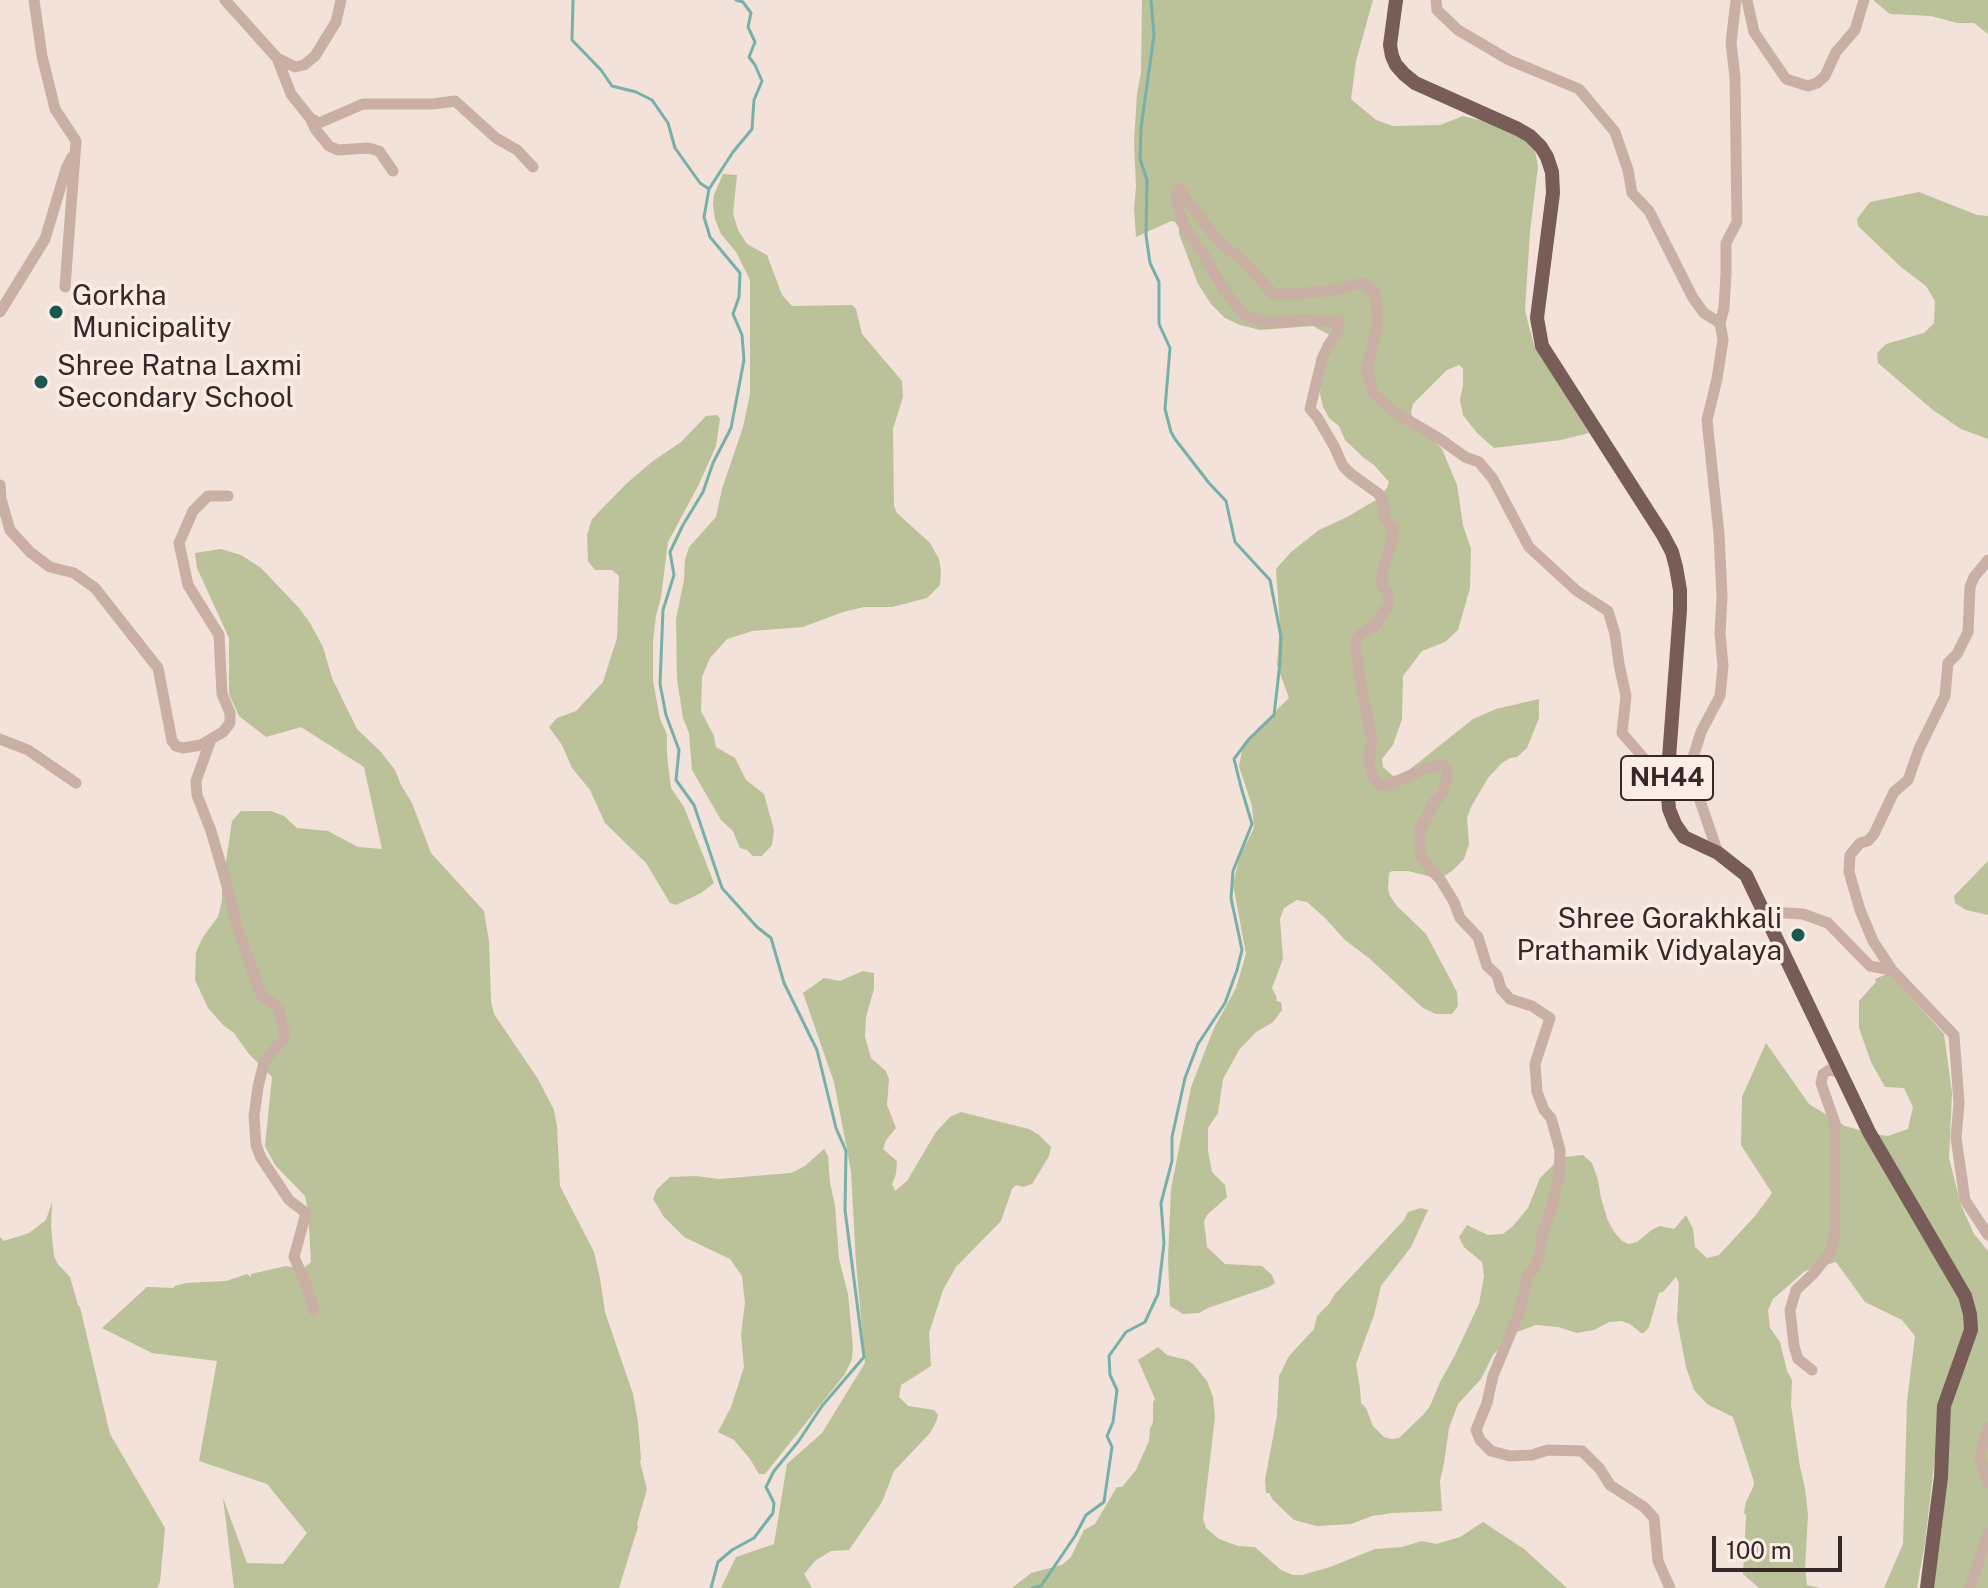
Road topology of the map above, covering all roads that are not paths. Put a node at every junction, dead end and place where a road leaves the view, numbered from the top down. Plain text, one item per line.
1 (34, 0) edge
2 (225, 0) edge
3 (341, 0) edge
4 (1396, 0) edge
5 (1436, 0) edge
6 (1736, 0) edge
7 (1747, 0) edge
8 (1864, 0) edge
9 (277, 58) junction
10 (310, 118) junction
11 (75, 149) junction
12 (533, 167) dead end
13 (393, 171) dead end
14 (65, 287) dead end
15 (0, 312) edge
16 (1720, 323) junction
17 (0, 485) edge
18 (228, 496) dead end
19 (1988, 560) edge
20 (0, 739) edge
21 (211, 739) junction
22 (76, 783) dead end
23 (1667, 785) junction
24 (1718, 853) junction
25 (1766, 916) junction
26 (1892, 970) junction
27 (1840, 1072) junction
28 (1988, 1235) edge
29 (314, 1310) dead end
30 (1812, 1370) dead end
31 (1988, 1428) edge
32 (1988, 1483) edge
33 (1988, 1533) edge
34 (1670, 1588) edge
35 (1927, 1588) edge
36 (1970, 1588) edge

1 - 11 street
2 - 9 street
3 - 9 street
4 - 23 main road, NH44
5 - 16 street
6 - 16 street
7 - 8 street
9 - 10 street
10 - 12 street
10 - 13 street
11 - 14 street
11 - 15 street
16 - 24 street
17 - 21 street
18 - 21 street
19 - 26 street
20 - 22 street
21 - 29 street
23 - 24 main road, NH44
23 - 34 street
24 - 25 main road, NH44
25 - 26 street
25 - 27 main road, NH44
26 - 28 street
27 - 30 street
27 - 35 main road, NH44
31 - 32 street
33 - 36 street

